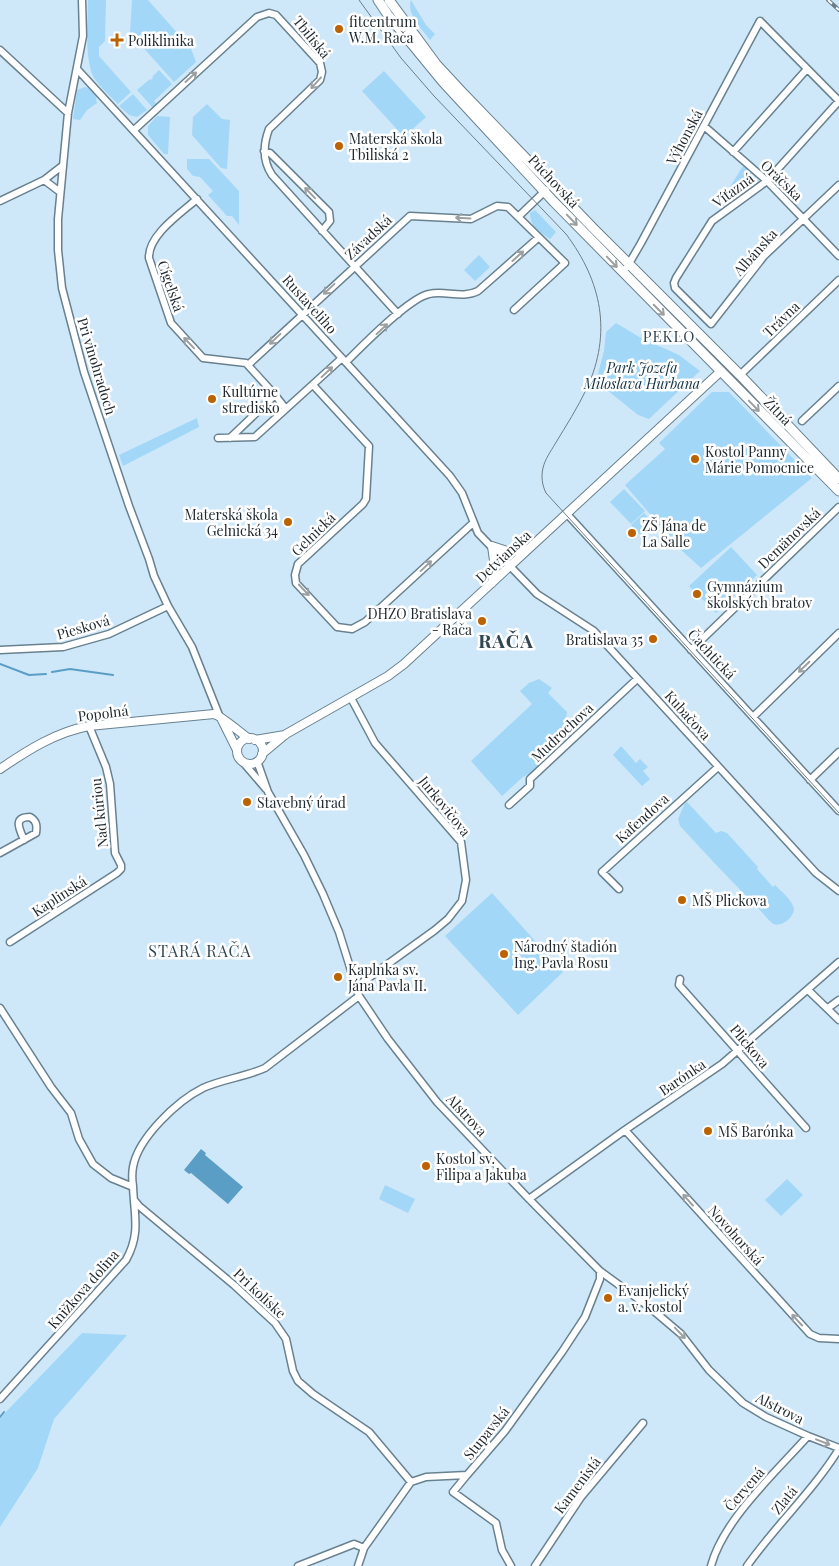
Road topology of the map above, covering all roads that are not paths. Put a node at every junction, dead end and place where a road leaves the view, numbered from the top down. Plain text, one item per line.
1 (82, 0) edge
2 (378, 0) edge
3 (390, 0) edge
4 (0, 50) edge
5 (77, 69) junction
6 (807, 69) junction
7 (839, 101) edge
8 (68, 113) junction
9 (704, 126) junction
10 (134, 130) junction
11 (264, 151) junction
12 (734, 152) junction
13 (62, 166) junction
14 (44, 180) junction
15 (767, 181) junction
16 (839, 185) edge
17 (557, 191) junction
18 (60, 192) junction
19 (542, 194) junction
20 (197, 199) junction
21 (0, 201) edge
22 (518, 217) junction
23 (804, 218) junction
24 (322, 231) junction
25 (538, 238) junction
26 (839, 256) edge
27 (628, 263) junction
28 (354, 267) junction
29 (625, 275) junction
30 (839, 280) edge
31 (694, 307) joint
32 (514, 310) dead end
33 (303, 314) junction
34 (398, 314) junction
35 (718, 354) junction
36 (344, 360) junction
37 (248, 365) junction
38 (720, 372) junction
39 (740, 375) junction
40 (313, 386) junction
41 (839, 386) edge
42 (274, 395) junction
43 (286, 409) junction
44 (802, 421) dead end
45 (218, 438) dead end
46 (230, 438) junction
47 (839, 479) edge
48 (839, 491) edge
49 (839, 507) edge
50 (566, 514) junction
51 (473, 523) junction
52 (492, 546) junction
53 (528, 549) junction
54 (510, 566) junction
55 (492, 584) junction
56 (168, 606) junction
57 (839, 633) edge
58 (0, 650) edge
59 (691, 650) junction
60 (637, 679) junction
61 (351, 698) junction
62 (220, 717) junction
63 (753, 717) junction
64 (90, 726) junction
65 (286, 734) junction
66 (252, 739) junction
67 (237, 750) junction
68 (839, 752) edge
69 (262, 754) junction
70 (242, 761) junction
71 (257, 762) junction
72 (718, 768) junction
73 (0, 769) edge
74 (810, 780) junction
75 (268, 792) junction
76 (509, 806) dead end
77 (839, 811) edge
78 (24, 840) dead end
79 (0, 854) edge
80 (121, 869) joint
81 (619, 889) dead end
82 (839, 891) edge
83 (10, 942) dead end
84 (839, 962) edge
85 (680, 979) dead end
86 (356, 987) junction
87 (808, 990) junction
88 (359, 996) junction
89 (839, 1000) edge
90 (0, 1008) edge
91 (828, 1008) junction
92 (839, 1020) edge
93 (737, 1052) junction
94 (806, 1128) dead end
95 (624, 1130) junction
96 (133, 1187) junction
97 (133, 1198) junction
98 (529, 1200) junction
99 (600, 1271) junction
100 (839, 1339) edge
101 (0, 1400) edge
102 (643, 1423) dead end
103 (808, 1436) junction
104 (839, 1449) edge
105 (467, 1475) junction
106 (411, 1482) junction
107 (364, 1548) junction
108 (298, 1566) edge
109 (358, 1566) edge
110 (511, 1566) edge
111 (535, 1566) edge
112 (711, 1566) edge
113 (747, 1566) edge

1 - 5 street, Pri vinohradoch
2 - 19 main road, Púchovská
3 - 17 main road, Púchovská
4 - 8 street
5 - 8 street, Pri vinohradoch
5 - 10 street, Rustaveliho
6 - 7 street
6 - 9 street, Výhonská
6 - 12 street
7 - 15 street, Víťazná
8 - 13 street, Pri vinohradoch
9 - 12 street, Oráčska
9 - 27 street, Výhonská
10 -> 11 street, Tbiliská
10 - 20 street, Rustaveliho
11 - 24 street
24 -> 11 street
12 - 15 street, Oráčska
13 - 14 street
13 - 18 street, Pri vinohradoch
14 - 18 street
14 - 21 street
15 - 23 street, Oráčska
15 - 31 street, Víťazná
16 - 23 street, Albánska
17 - 19 street
17 - 27 main road, Púchovská
18 - 56 street, Pri vinohradoch
19 - 22 street
19 -> 29 main road, Púchovská
20 - 33 street, Rustaveliho
37 -> 20 street, Cígeľská
22 - 25 street, Závadská
22 -> 28 street, Závadská
23 - 26 street, Oráčska
23 - 31 street, Albánska
24 - 28 street
25 - 32 street, Závadská
34 -> 25 street
27 - 29 street, Výhonská
27 - 35 main road, Púchovská
28 -> 33 street, Závadská
28 - 34 street
29 -> 38 main road, Púchovská
30 - 39 street, Trávna
33 - 36 street, Rustaveliho
33 -> 37 street
36 -> 34 street
35 - 38 main road
35 - 39 main road, Púchovská
40 -> 36 street
36 - 51 street, Rustaveliho
37 - 42 street
38 - 39 main road
38 -> 48 main road, Žitná
38 - 50 street, Detvianska
39 - 47 main road, Žitná
40 - 43 street
40 -> 51 street, Gelnická
41 - 44 street
42 - 43 street
42 - 46 street
43 - 46 street
45 - 46 street
49 - 59 street, Demänovská
50 - 53 street, Detvianska
50 - 59 street, Čachtická
51 - 52 street, Rustaveliho
52 - 53 street
52 - 54 street, Rustaveliho
52 - 55 street
53 - 54 street, Detvianska
54 - 55 street, Detvianska
54 - 60 street, Kubačova
55 - 61 street, Detvianska
56 - 58 street, Piesková
56 - 62 street, Pri vinohradoch
57 -> 63 street
59 - 63 street, Čachtická
60 - 72 street, Kubačova
60 - 76 street, Mudrochova
61 - 65 street, Detvianska
61 - 86 street, Jurkovičova
62 - 64 street, Popolná
62 - 66 street
62 - 67 street, Pri vinohradoch
63 - 74 street, Čachtická
64 - 73 street, Popolná
64 - 80 street, Nad kúriou
65 - 66 street, Detvianska
65 - 69 street, Detvianska
66 - 67 street
66 - 69 street
67 - 70 street
68 - 74 street
69 - 71 street
70 - 71 street
70 - 75 street, Alstrova
71 - 75 street, Alstrova
72 - 81 street, Kafendova
72 - 82 street, Kubačova
74 - 77 street, Čachtická
75 - 86 street, Alstrova
78 - 79 street
80 - 83 street, Kaplinská
84 - 87 street, Barónka
85 - 93 street, Plickova
86 - 88 street, Alstrova
87 - 91 street
87 - 93 street, Barónka
88 - 96 street, Knižkova dolina
88 - 98 street, Alstrova
89 - 91 street
90 - 96 street
91 - 92 street
93 - 94 street, Plickova
93 - 95 street, Barónka
95 - 98 street, Barónka
100 -> 95 street, Novohorská
96 - 97 street, Knižkova dolina
97 - 101 street, Knižkova dolina
97 - 106 street, Pri kolíske
98 - 99 street, Alstrova
99 -> 103 street, Alstrova
99 - 105 street, Stupavská
102 - 111 street, Kamenistá
103 -> 104 street, Alstrova
103 - 112 street, Červená
104 - 113 street, Zlatá
105 - 106 street, Stupavská
105 - 110 street
106 - 107 street
107 - 108 street
107 - 109 street

